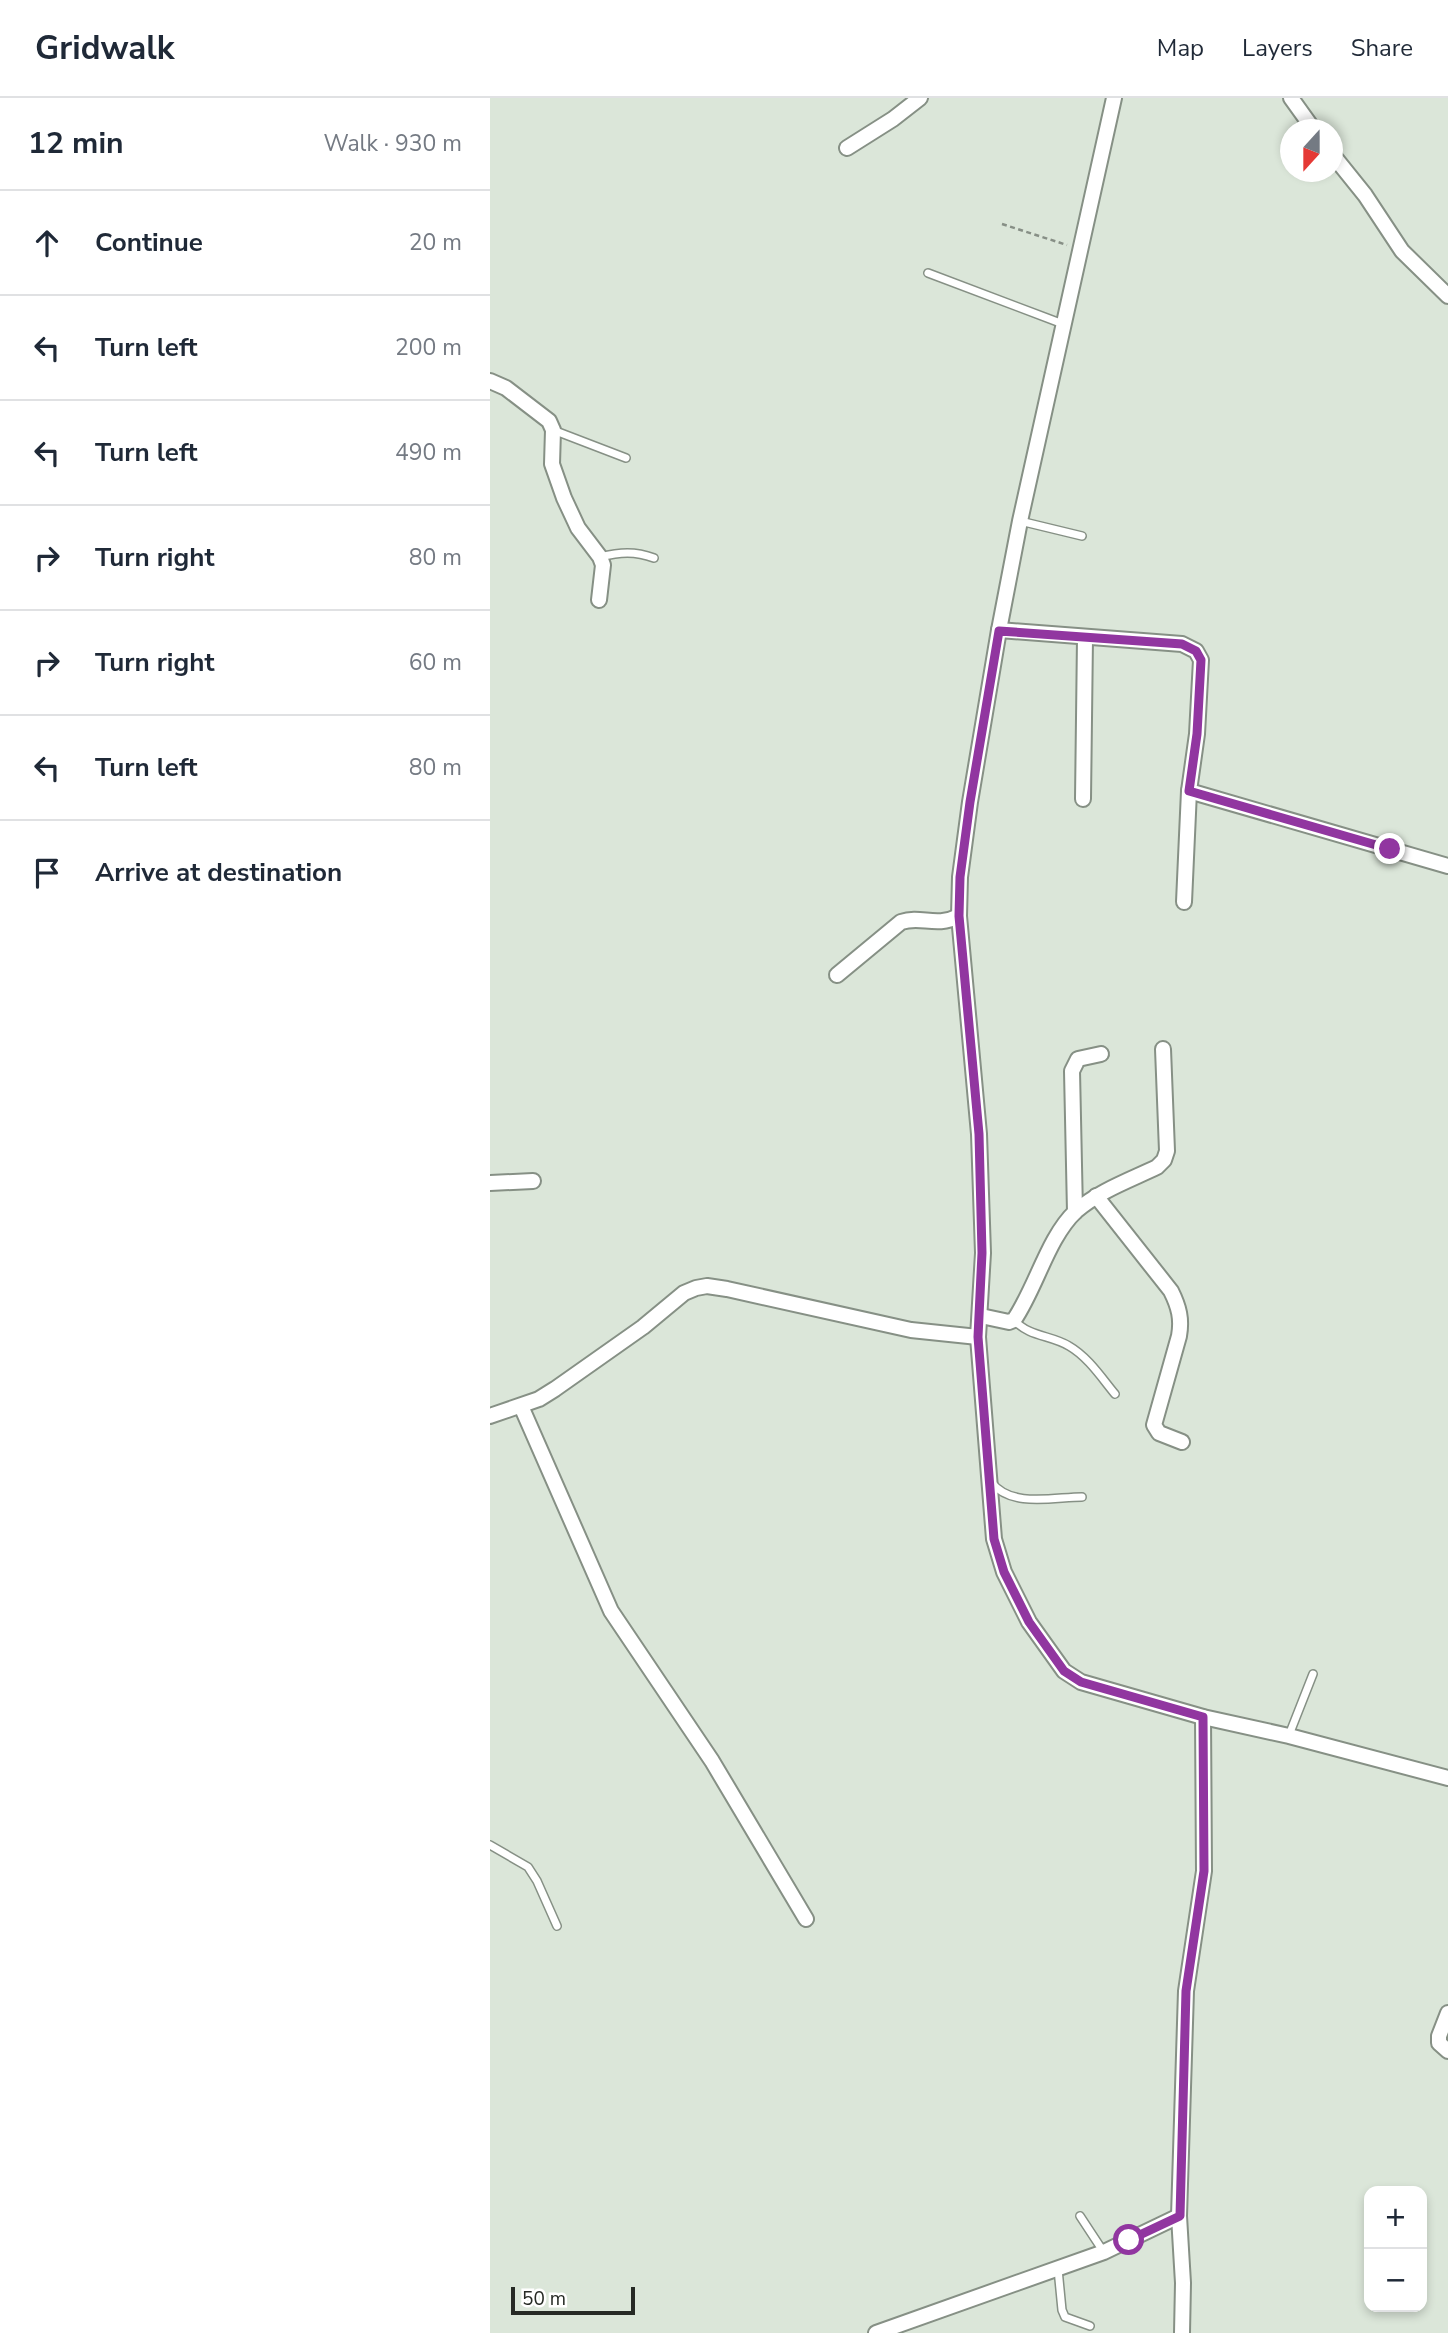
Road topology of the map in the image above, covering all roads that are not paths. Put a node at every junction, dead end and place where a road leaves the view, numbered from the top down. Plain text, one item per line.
1 (920, 98) edge
2 (1114, 98) edge
3 (1291, 98) edge
4 (1306, 119) edge
5 (847, 148) dead end
6 (1343, 168) edge
7 (928, 273) dead end
8 (1448, 296) edge
9 (1063, 324) junction
10 (490, 381) edge
11 (553, 430) junction
12 (626, 457) dead end
13 (1020, 521) junction
14 (1082, 536) dead end
15 (600, 557) junction
16 (654, 558) dead end
17 (599, 600) dead end
18 (999, 631) junction
19 (1085, 638) junction
20 (1189, 791) junction
21 (1083, 799) dead end
22 (1448, 866) edge
23 (1184, 902) dead end
24 (959, 916) junction
25 (836, 975) dead end
26 (1163, 1049) dead end
27 (1101, 1054) dead end
28 (533, 1181) dead end
29 (490, 1183) edge
30 (1096, 1196) junction
31 (1075, 1212) junction
32 (981, 1316) junction
33 (1014, 1320) junction
34 (978, 1337) junction
35 (1115, 1394) dead end
36 (521, 1406) junction
37 (490, 1416) edge
38 (1182, 1442) dead end
39 (989, 1480) junction
40 (1082, 1497) dead end
41 (1313, 1674) dead end
42 (1203, 1717) junction
43 (1289, 1736) junction
44 (1448, 1778) edge
45 (490, 1845) edge
46 (806, 1919) dead end
47 (557, 1926) dead end
48 (1448, 2013) edge
49 (1448, 2051) edge
50 (1080, 2216) dead end
51 (1180, 2216) junction
52 (1104, 2252) junction
53 (1058, 2268) junction
54 (1090, 2326) dead end
55 (876, 2333) edge
56 (1182, 2333) edge

1 - 5 street
2 - 9 street
3 - 4 street
6 - 8 street
7 - 9 lane
9 - 13 street
10 - 11 street
11 - 12 lane
11 - 15 street
13 - 14 lane
13 - 18 street
15 - 16 lane
15 - 17 street
18 - 19 street
18 - 24 street
19 - 20 street
19 - 21 street
20 - 22 street
20 - 23 street
24 - 25 street
24 - 32 street
26 - 30 street
27 - 31 street
28 - 29 street
30 - 31 street
30 - 38 street
31 - 33 street
32 - 33 street
32 - 34 street
33 - 35 lane
34 - 36 street
34 - 39 street
36 - 37 street
36 - 46 street
39 - 40 lane
39 - 42 street
41 - 43 lane
42 - 43 street
42 - 51 street
43 - 44 street
45 - 47 lane
48 - 49 street
50 - 52 lane
51 - 52 street
51 - 56 street
52 - 53 street
53 - 54 lane
53 - 55 street

